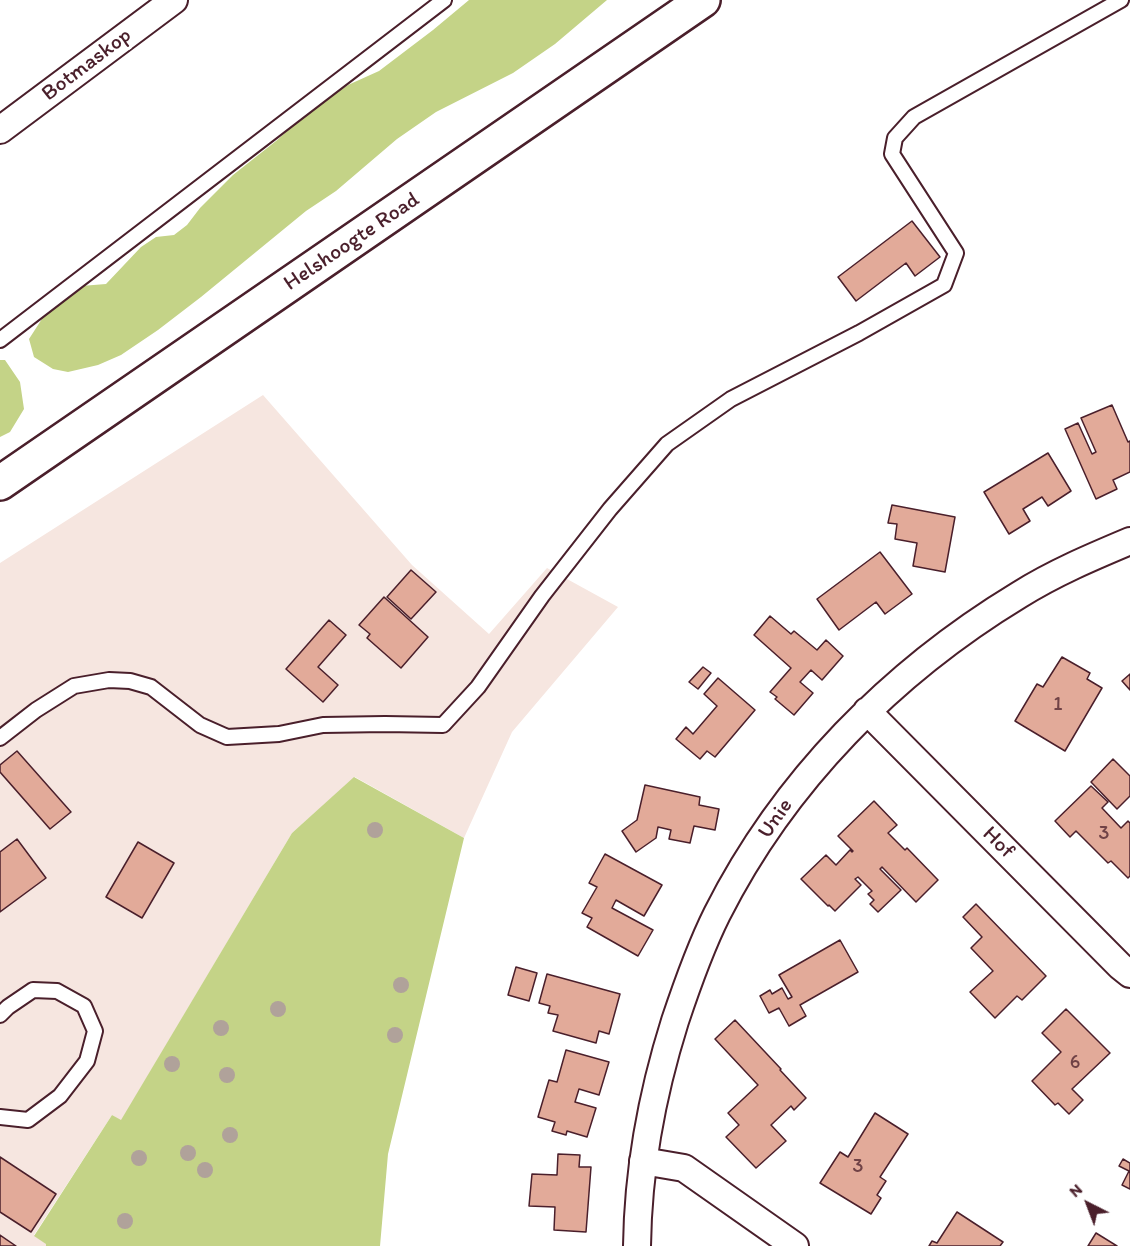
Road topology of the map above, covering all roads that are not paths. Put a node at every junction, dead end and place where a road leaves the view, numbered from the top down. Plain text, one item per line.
1 (174, 0) edge
2 (444, 0) edge
3 (703, 0) edge
4 (1121, 0) edge
5 (1127, 0) edge
6 (1130, 5) edge
7 (0, 130) edge
8 (0, 340) edge
9 (0, 483) edge
10 (1130, 541) edge
11 (867, 711) junction
12 (0, 738) edge
13 (1130, 974) edge
14 (0, 1015) edge
15 (0, 1116) edge
16 (643, 1161) junction
17 (637, 1246) edge
18 (795, 1246) edge

1 - 7 street, Botmaskop
2 - 8 lane
3 - 9 main road, Helshoogte Road
4 - 12 lane
5 - 6 lane
10 - 11 street, Unie
11 - 13 street, Hof
11 - 16 street, Unie
14 - 15 lane
16 - 17 street, Unie
16 - 18 street

